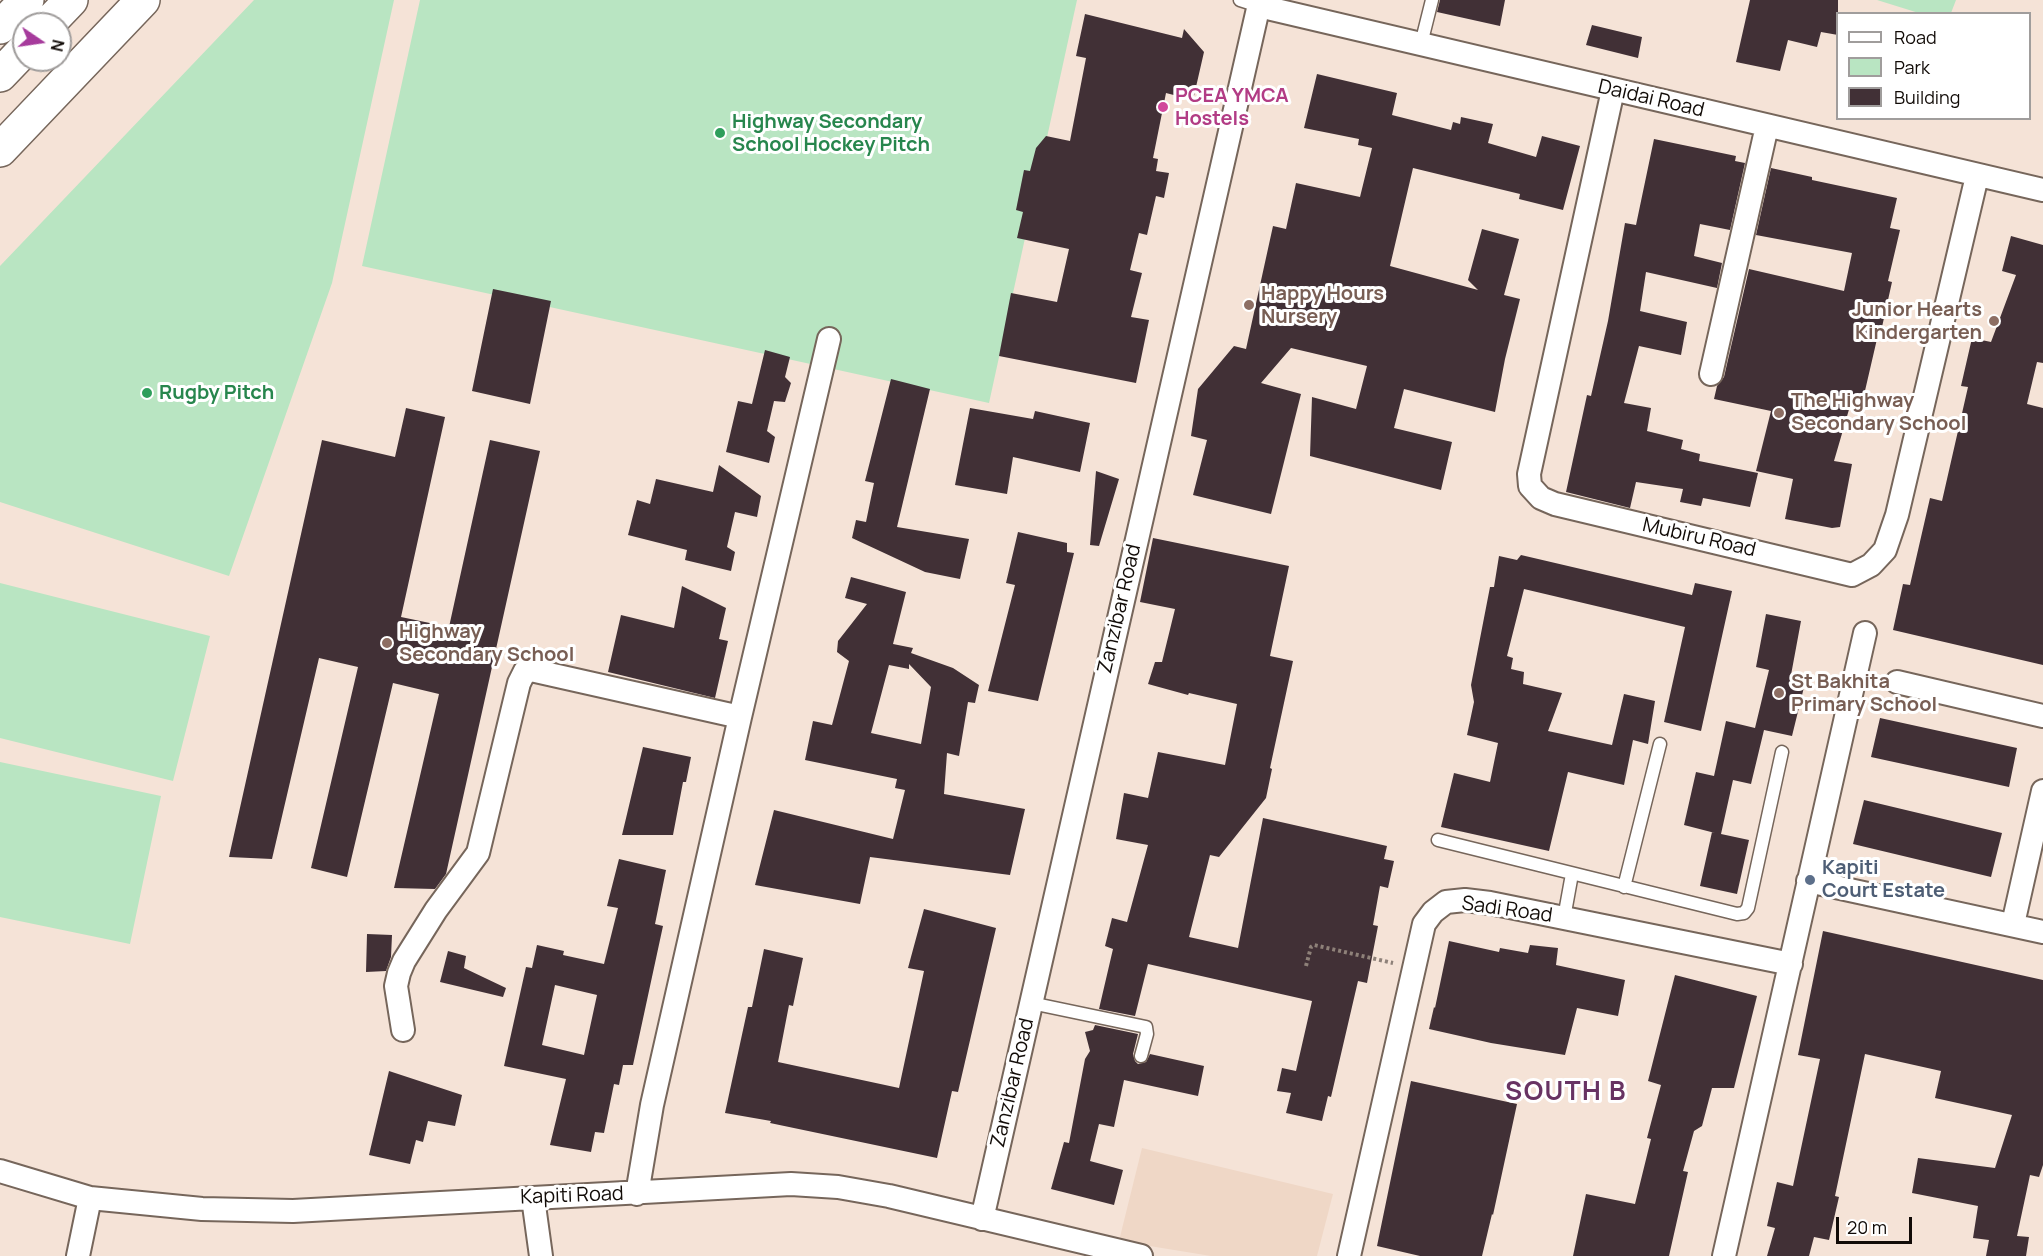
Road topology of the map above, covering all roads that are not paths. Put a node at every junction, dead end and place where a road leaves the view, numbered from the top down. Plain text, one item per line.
1 (27, 0) edge
2 (71, 0) edge
3 (143, 0) edge
4 (1432, 0) edge
5 (1253, 2) edge
6 (60, 12) edge
7 (0, 27) edge
8 (1421, 44) junction
9 (12, 62) edge
10 (0, 75) edge
11 (1613, 90) junction
12 (1767, 126) junction
13 (0, 150) edge
14 (1977, 176) junction
15 (2043, 190) edge
16 (829, 339) dead end
17 (1711, 374) dead end
18 (1865, 633) dead end
19 (1897, 682) dead end
20 (2043, 716) edge
21 (740, 717) junction
22 (1660, 744) dead end
23 (1782, 752) dead end
24 (2043, 791) edge
25 (1438, 840) dead end
26 (1572, 874) junction
27 (1808, 881) junction
28 (1624, 887) junction
29 (1564, 918) junction
30 (2013, 924) junction
31 (2043, 932) edge
32 (1791, 964) junction
33 (1031, 1003) junction
34 (403, 1030) dead end
35 (1141, 1056) dead end
36 (0, 1171) edge
37 (637, 1194) junction
38 (90, 1198) junction
39 (533, 1198) junction
40 (982, 1219) junction
41 (78, 1256) edge
42 (541, 1256) edge
43 (1141, 1256) edge
44 (1349, 1256) edge
45 (1724, 1256) edge

1 - 7 highway
2 - 6 highway
3 - 13 highway
4 - 8 lane
5 - 8 street, Daidai Road
5 - 33 street, Zanzibar Road
8 - 11 street, Daidai Road
9 - 10 highway
11 - 12 street, Daidai Road
11 - 14 street, Mubiru Road
12 - 14 street, Daidai Road
12 - 17 street
14 - 15 street, Daidai Road
16 - 21 street
18 - 27 street
19 - 20 street
21 - 34 street
21 - 37 street
22 - 28 lane
23 - 28 lane
24 - 30 street
25 - 26 lane
26 - 28 lane
26 - 29 lane
27 - 30 street
27 - 32 street
29 - 32 street, Sadi Road
29 - 44 street, Sadi Road
30 - 31 street
32 - 45 street
33 - 35 lane
33 - 40 street, Zanzibar Road
36 - 38 street, Kapiti Road
37 - 39 street, Kapiti Road
37 - 40 street, Kapiti Road
38 - 39 street, Kapiti Road
38 - 41 street
39 - 42 street
40 - 43 street, Kapiti Road

